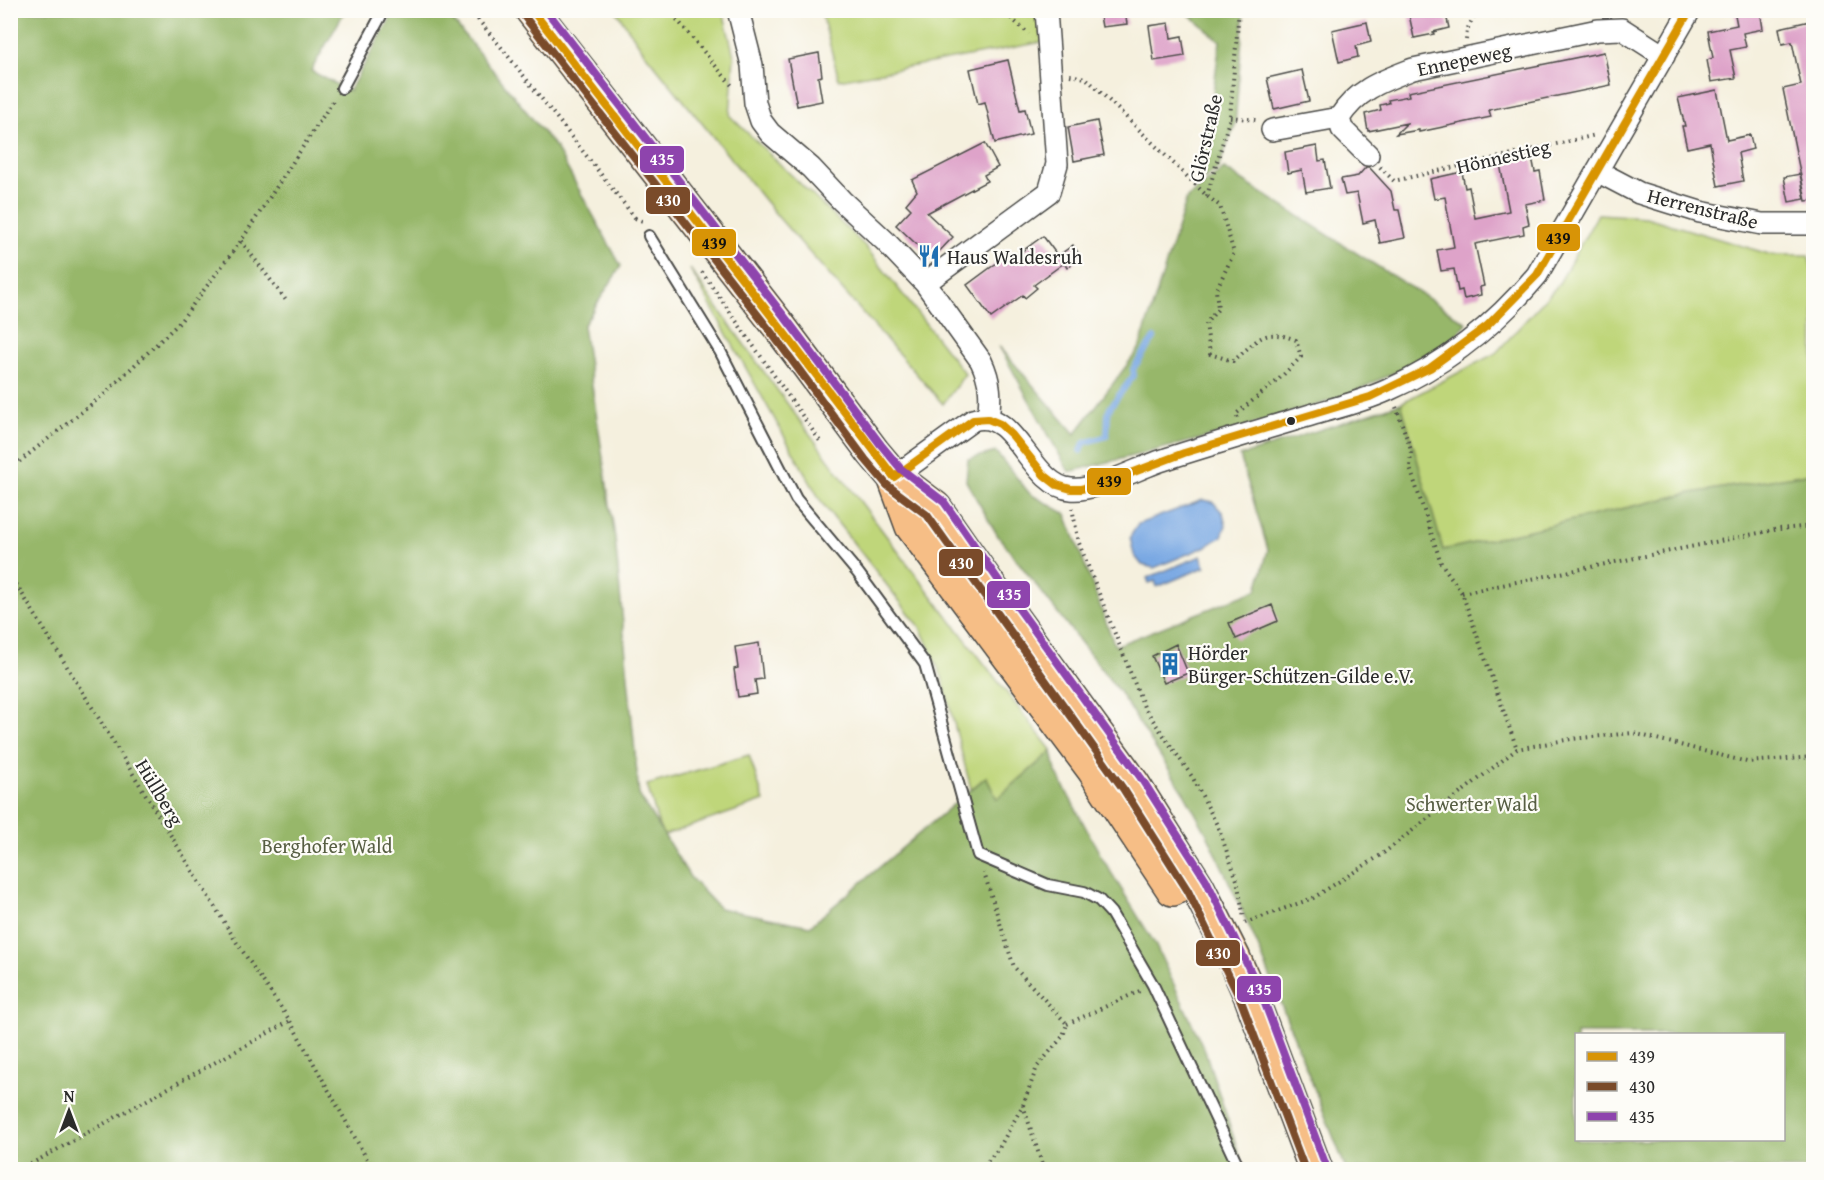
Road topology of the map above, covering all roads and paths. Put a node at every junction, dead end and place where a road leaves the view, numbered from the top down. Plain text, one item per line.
1 (384, 10) edge
2 (470, 10) edge
3 (532, 10) edge
4 (669, 10) edge
5 (738, 10) edge
6 (1046, 10) edge
7 (1239, 10) edge
8 (1477, 10) edge
9 (1690, 10) edge
10 (1467, 30) dead end
11 (1049, 53) junction
12 (1664, 56) junction
13 (342, 88) joint
14 (1339, 118) junction
15 (761, 121) junction
16 (1272, 130) dead end
17 (1620, 130) junction
18 (1368, 155) dead end
19 (1597, 171) junction
20 (1388, 175) dead end
21 (1207, 196) junction
22 (635, 218) junction
23 (1814, 224) edge
24 (655, 226) dead end
25 (649, 236) joint
26 (241, 241) junction
27 (701, 272) dead end
28 (925, 283) junction
29 (288, 303) dead end
30 (1386, 391) junction
31 (988, 419) junction
32 (1242, 436) junction
33 (822, 444) dead end
34 (10, 469) edge
35 (894, 477) junction
36 (1071, 489) junction
37 (1814, 526) edge
38 (10, 574) edge
39 (1462, 593) junction
40 (1076, 725) junction
41 (1517, 749) junction
42 (1814, 757) edge
43 (978, 855) junction
44 (1153, 985) junction
45 (290, 1022) junction
46 (1067, 1024) junction
47 (1023, 1104) junction
48 (1239, 1168) edge
49 (20, 1170) edge
50 (372, 1170) edge
51 (980, 1170) edge
52 (1044, 1170) edge
53 (1292, 1170) edge
54 (1316, 1170) edge

1 - 13 lane
2 - 22 path
3 - 35 main road
4 - 15 path
5 - 15 street
6 - 11 street
7 - 21 path, Glörstraße
8 - 10 path
9 - 12 street
11 - 21 path
11 - 28 street
12 - 14 street, Ennepeweg
12 - 17 street
13 - 26 path
14 - 16 street
14 - 18 street
15 - 28 street
17 - 19 street
17 - 20 path, Hönnestieg
19 - 23 street, Herrenstraße
19 - 30 street
21 - 32 path, Glörstraße
22 - 24 path
22 - 25 path
25 - 43 lane
26 - 29 path
26 - 34 path
27 - 33 path
28 - 31 street
30 - 32 street
30 - 39 path
31 - 35 street
31 - 36 street
32 - 36 street
35 - 40 main road
36 - 41 path
37 - 39 path
38 - 45 path, Hüllberg
39 - 41 path
40 - 53 main road
40 - 54 main road
41 - 42 path
43 - 44 lane
43 - 46 path
44 - 46 path
44 - 48 lane
45 - 49 path
45 - 50 path, Hüllberg
46 - 47 path
47 - 51 path
47 - 52 path

